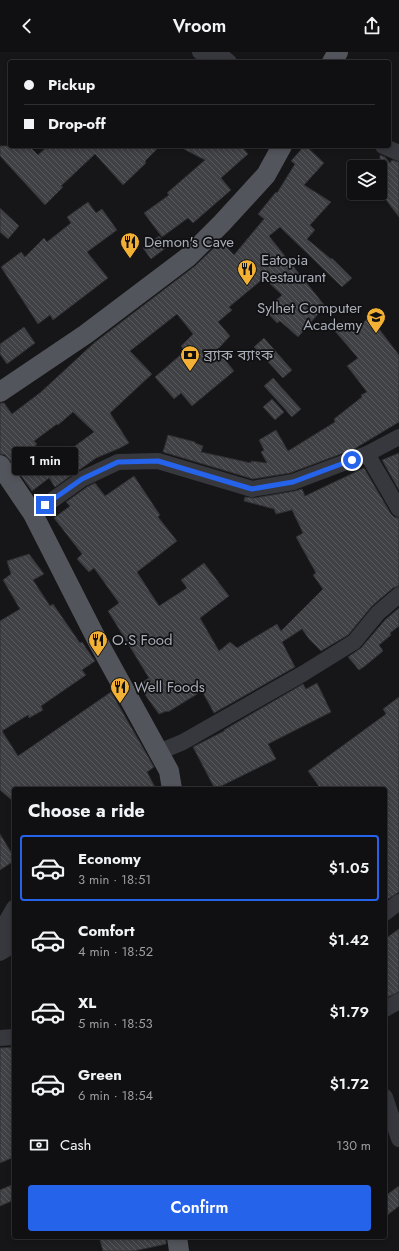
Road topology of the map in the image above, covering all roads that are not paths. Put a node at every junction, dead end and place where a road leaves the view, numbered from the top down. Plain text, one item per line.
1 (200, 52) edge
2 (226, 60) edge
3 (281, 148) edge
4 (388, 148) edge
5 (399, 153) edge
6 (0, 392) edge
7 (399, 437) edge
8 (367, 454) junction
9 (0, 465) edge
10 (399, 509) edge
11 (33, 514) junction
12 (399, 594) edge
13 (158, 752) junction
14 (172, 787) edge
15 (399, 902) edge
16 (12, 911) edge
17 (387, 911) edge
18 (0, 953) edge
19 (399, 1001) edge
20 (387, 1008) edge
21 (12, 1037) edge
22 (0, 1038) edge
23 (387, 1103) edge
24 (399, 1139) edge
25 (177, 1239) edge
26 (179, 1251) edge

1 - 2 street
3 - 6 main road
4 - 5 street
7 - 8 street
8 - 10 street
8 - 11 street
9 - 11 main road
11 - 13 main road
12 - 13 street
13 - 14 main road
15 - 17 street
16 - 18 street
19 - 20 street
21 - 22 street
23 - 24 street
25 - 26 main road

